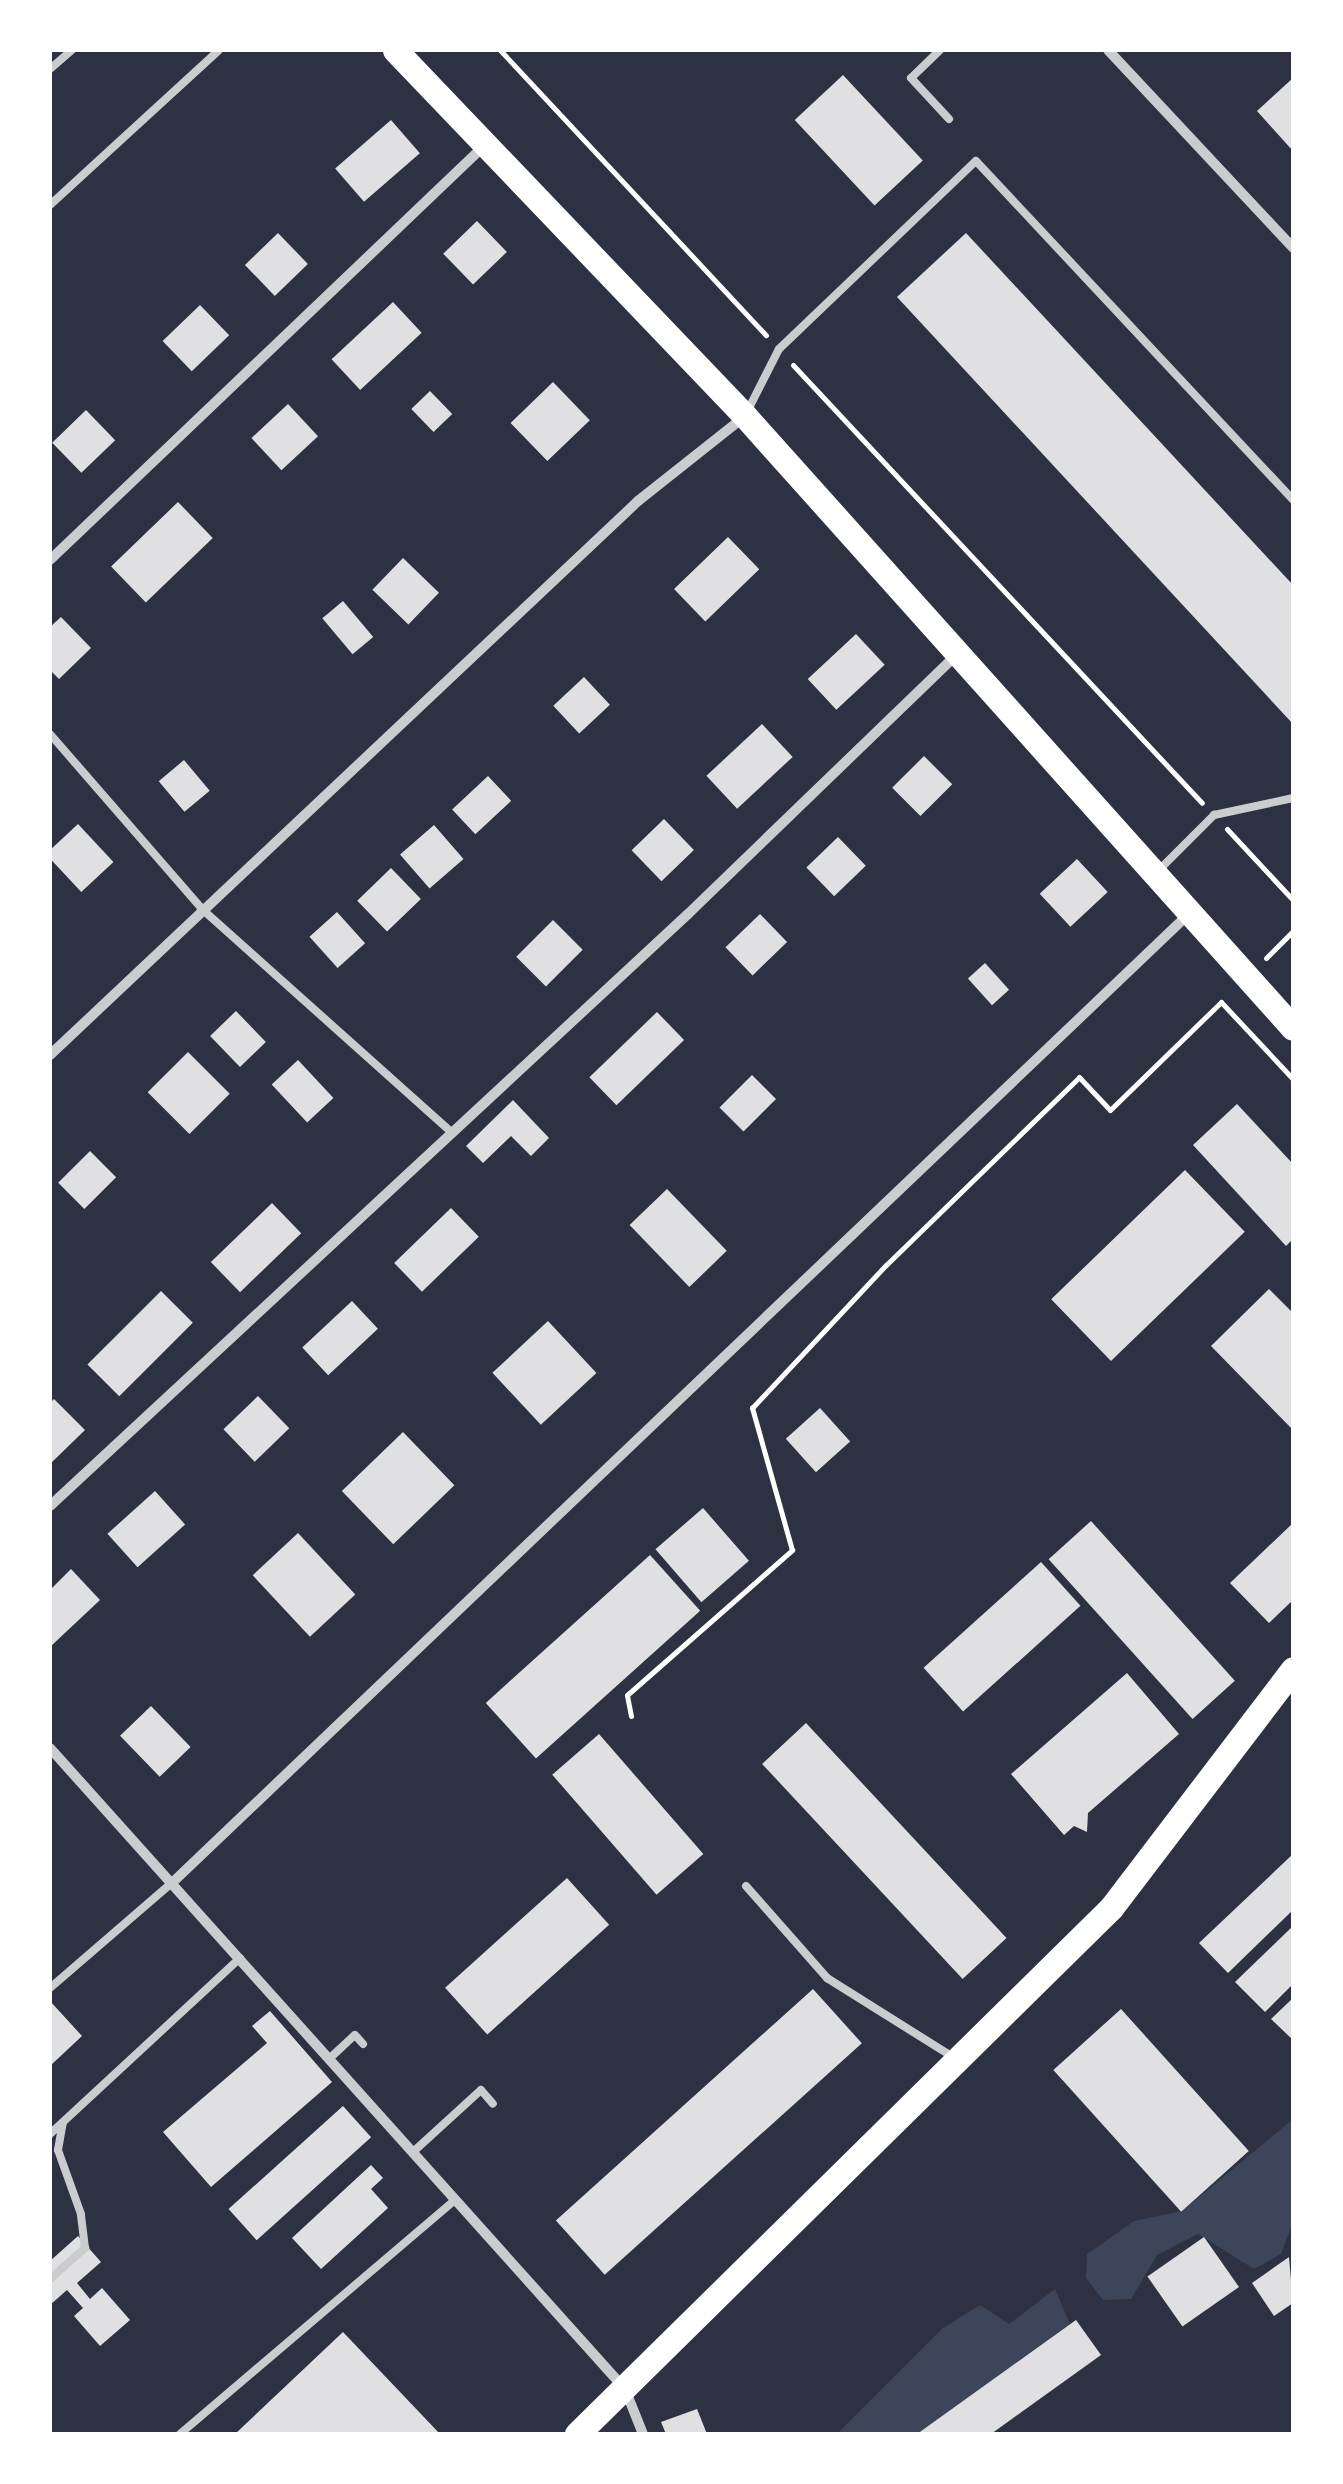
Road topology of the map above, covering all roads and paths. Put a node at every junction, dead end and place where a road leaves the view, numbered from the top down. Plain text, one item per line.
1 (72, 50) edge
2 (219, 50) edge
3 (395, 50) edge
4 (500, 50) edge
5 (940, 50) edge
6 (1108, 50) edge
7 (50, 69) edge
8 (949, 118) dead end
9 (486, 144) junction
10 (50, 205) edge
11 (1293, 248) edge
12 (779, 349) junction
13 (744, 416) junction
14 (1293, 500) edge
15 (50, 560) edge
16 (959, 652) junction
17 (50, 734) edge
18 (1293, 798) edge
19 (1214, 815) junction
20 (1157, 872) junction
21 (1293, 900) edge
22 (204, 910) junction
23 (1191, 912) junction
24 (1293, 1028) edge
25 (50, 1055) edge
26 (1293, 1079) edge
27 (451, 1132) junction
28 (50, 1506) edge
29 (1293, 1669) edge
30 (631, 1716) dead end
31 (50, 1748) edge
32 (173, 1882) junction
33 (746, 1886) dead end
34 (240, 1958) junction
35 (50, 1988) edge
36 (363, 2044) dead end
37 (329, 2059) junction
38 (957, 2060) junction
39 (494, 2104) dead end
40 (63, 2122) junction
41 (50, 2134) edge
42 (412, 2152) junction
43 (455, 2200) junction
44 (50, 2279) edge
45 (625, 2389) junction
46 (180, 2434) edge
47 (577, 2434) edge
48 (644, 2434) edge

1 - 7 lane
2 - 10 lane
3 - 9 main road
4 - 12 path
5 - 8 lane
6 - 11 street
9 - 13 main road
9 - 15 street
12 - 13 lane
12 - 14 lane
12 - 19 path
13 - 16 main road
13 - 22 street
16 - 20 main road
16 - 27 street
17 - 22 lane
18 - 19 lane
19 - 20 lane
19 - 21 path
20 - 23 main road
22 - 25 street
22 - 27 lane
23 - 24 main road
23 - 32 street
26 - 30 path
27 - 28 street
29 - 38 main road
31 - 32 street
32 - 34 street
32 - 35 lane
33 - 38 lane
34 - 37 street
34 - 40 lane
36 - 37 lane
37 - 42 street
38 - 45 main road
39 - 42 lane
40 - 41 lane
40 - 44 lane
42 - 43 street
43 - 45 street
43 - 46 lane
45 - 47 main road
45 - 48 street

